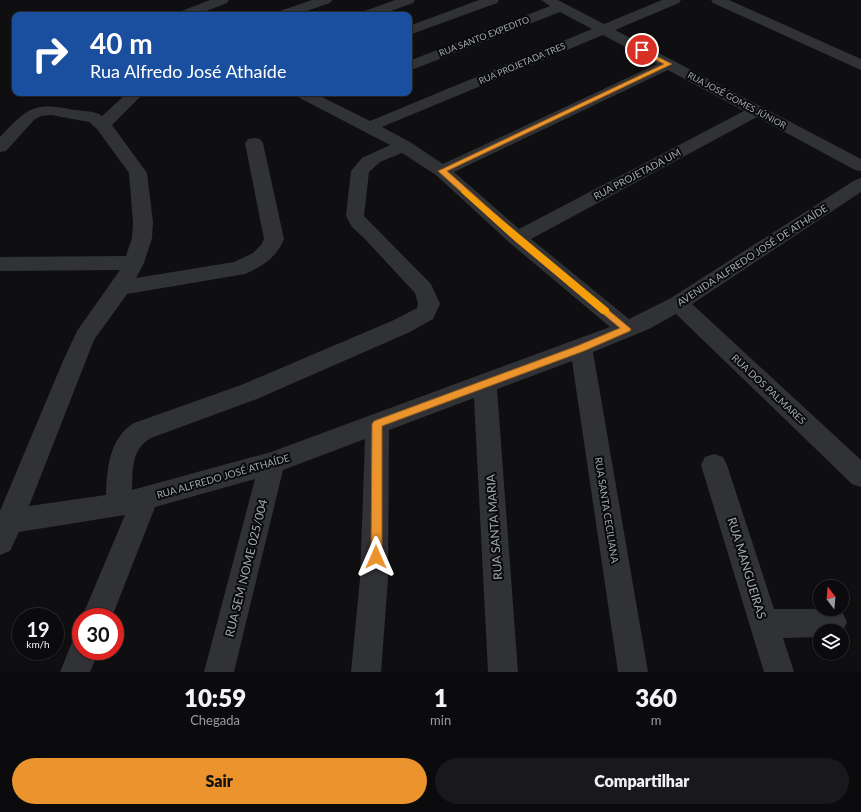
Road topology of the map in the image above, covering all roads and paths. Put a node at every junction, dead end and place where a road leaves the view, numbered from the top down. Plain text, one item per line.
1 (222, 0) edge
2 (325, 0) edge
3 (408, 0) edge
4 (492, 0) edge
5 (674, 0) edge
6 (718, 0) edge
7 (554, 3) edge
8 (177, 12) edge
9 (291, 12) edge
10 (375, 12) edge
11 (412, 30) edge
12 (603, 30) junction
13 (669, 64) junction
14 (412, 65) edge
15 (861, 65) edge
16 (133, 96) edge
17 (315, 96) edge
18 (758, 110) junction
19 (103, 125) junction
20 (369, 126) junction
21 (254, 143) dead end
22 (404, 146) junction
23 (0, 147) edge
24 (861, 166) edge
25 (442, 171) junction
26 (861, 184) edge
27 (517, 238) junction
28 (134, 262) junction
29 (0, 264) edge
30 (120, 288) junction
31 (678, 303) junction
32 (634, 326) junction
33 (581, 348) junction
34 (485, 382) junction
35 (377, 424) junction
36 (272, 463) junction
37 (714, 465) dead end
38 (861, 476) edge
39 (145, 499) junction
40 (119, 505) junction
41 (3, 529) edge
42 (101, 608) edge
43 (832, 622) dead end
44 (764, 624) junction
45 (80, 660) edge
46 (75, 672) edge
47 (219, 672) edge
48 (366, 672) edge
49 (503, 672) edge
50 (633, 672) edge
51 (779, 672) edge

1 - 8 street
2 - 9 street
3 - 10 street
4 - 11 street
5 - 12 street, RUA PROJETADA TRES
6 - 15 street
7 - 12 street, RUA JOSÉ GOMES JÚNIOR
7 - 14 street, RUA SANTO EXPEDITO
12 - 13 street, RUA JOSÉ GOMES JÚNIOR
12 - 20 street, RUA PROJETADA TRES
13 - 18 street, RUA JOSÉ GOMES JÚNIOR
13 - 25 street
16 - 19 street
17 - 20 street
18 - 24 street, RUA JOSÉ GOMES JÚNIOR
18 - 27 street, RUA PROJETADA UM
19 - 23 street
19 - 28 street
20 - 22 street
21 - 30 street
22 - 25 street
22 - 40 street
25 - 27 street
26 - 31 street, AVENIDA ALFREDO JOSÉ DE ATHAÍDE
27 - 32 street
28 - 29 street
28 - 30 street
30 - 41 street
31 - 32 street, AVENIDA ALFREDO JOSÉ DE ATHAÍDE
31 - 38 street, RUA DOS PALMARES
32 - 33 street, RUA ALFREDO JOSÉ ATHAÍDE
33 - 34 street, RUA ALFREDO JOSÉ ATHAÍDE
33 - 50 street, RUA SANTA CECILIANA
34 - 35 street, RUA ALFREDO JOSÉ ATHAÍDE
34 - 49 street, RUA SANTA MARIA
35 - 36 street, RUA ALFREDO JOSÉ ATHAÍDE
35 - 48 street
36 - 39 street, RUA ALFREDO JOSÉ ATHAÍDE
36 - 47 street, RUA SEM NOME 025/004
37 - 44 street, RUA MANGUEIRAS
39 - 40 street, RUA ALFREDO JOSÉ ATHAÍDE
39 - 42 street
40 - 41 street, RUA ALFREDO JOSÉ ATHAÍDE
43 - 44 street
44 - 51 street, RUA MANGUEIRAS
45 - 46 street

